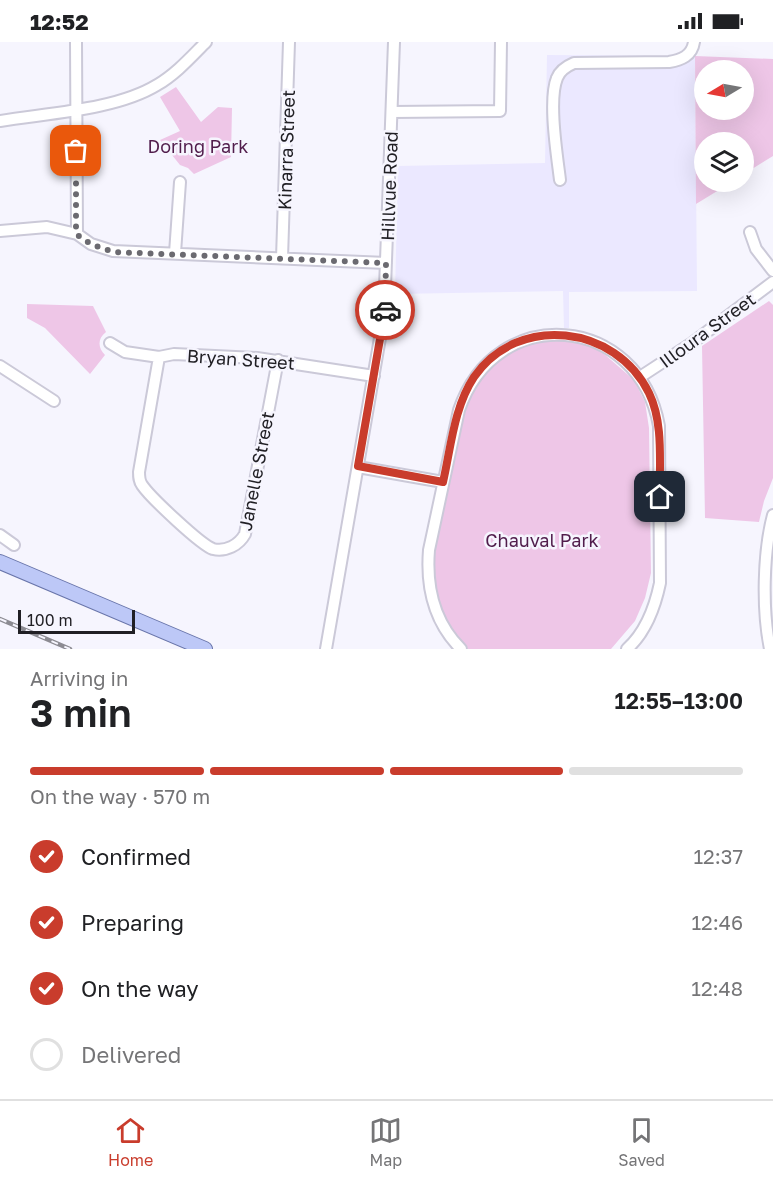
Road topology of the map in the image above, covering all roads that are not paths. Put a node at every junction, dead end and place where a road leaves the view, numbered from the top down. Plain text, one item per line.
1 (76, 42) edge
2 (206, 42) edge
3 (289, 42) edge
4 (394, 42) edge
5 (501, 42) edge
6 (694, 42) edge
7 (75, 109) junction
8 (392, 112) junction
9 (0, 121) edge
10 (560, 180) dead end
11 (180, 182) dead end
12 (0, 231) edge
13 (750, 232) dead end
14 (76, 234) junction
15 (175, 253) junction
16 (282, 258) junction
17 (386, 263) junction
18 (773, 271) edge
19 (773, 282) edge
20 (110, 343) dead end
21 (159, 357) junction
22 (278, 360) junction
23 (0, 366) edge
24 (374, 376) junction
25 (640, 377) junction
26 (54, 401) dead end
27 (358, 466) junction
28 (443, 482) junction
29 (773, 515) edge
30 (0, 535) edge
31 (14, 545) dead end
32 (0, 562) edge
33 (205, 649) edge
34 (326, 649) edge
35 (461, 649) edge
36 (627, 649) edge
37 (770, 649) edge

1 - 7 street
2 - 7 street
3 - 16 street, Kinarra Street
4 - 8 street, Hillvue Road
5 - 8 street
6 - 10 street
7 - 9 street
7 - 14 street
8 - 17 street, Hillvue Road
11 - 15 street
12 - 14 street
13 - 18 street
14 - 15 street
15 - 16 street
16 - 17 street
17 - 24 street, Hillvue Road
19 - 25 street, Illoura Street
20 - 21 street, Bryan Street
21 - 22 street, Bryan Street
21 - 22 street, Janelle Street
22 - 24 street, Bryan Street
23 - 26 street
24 - 27 street, Hillvue Road
25 - 28 street
25 - 36 street
27 - 28 street
27 - 34 street, Hillvue Road
28 - 35 street
29 - 37 street
30 - 31 street
32 - 33 main road

